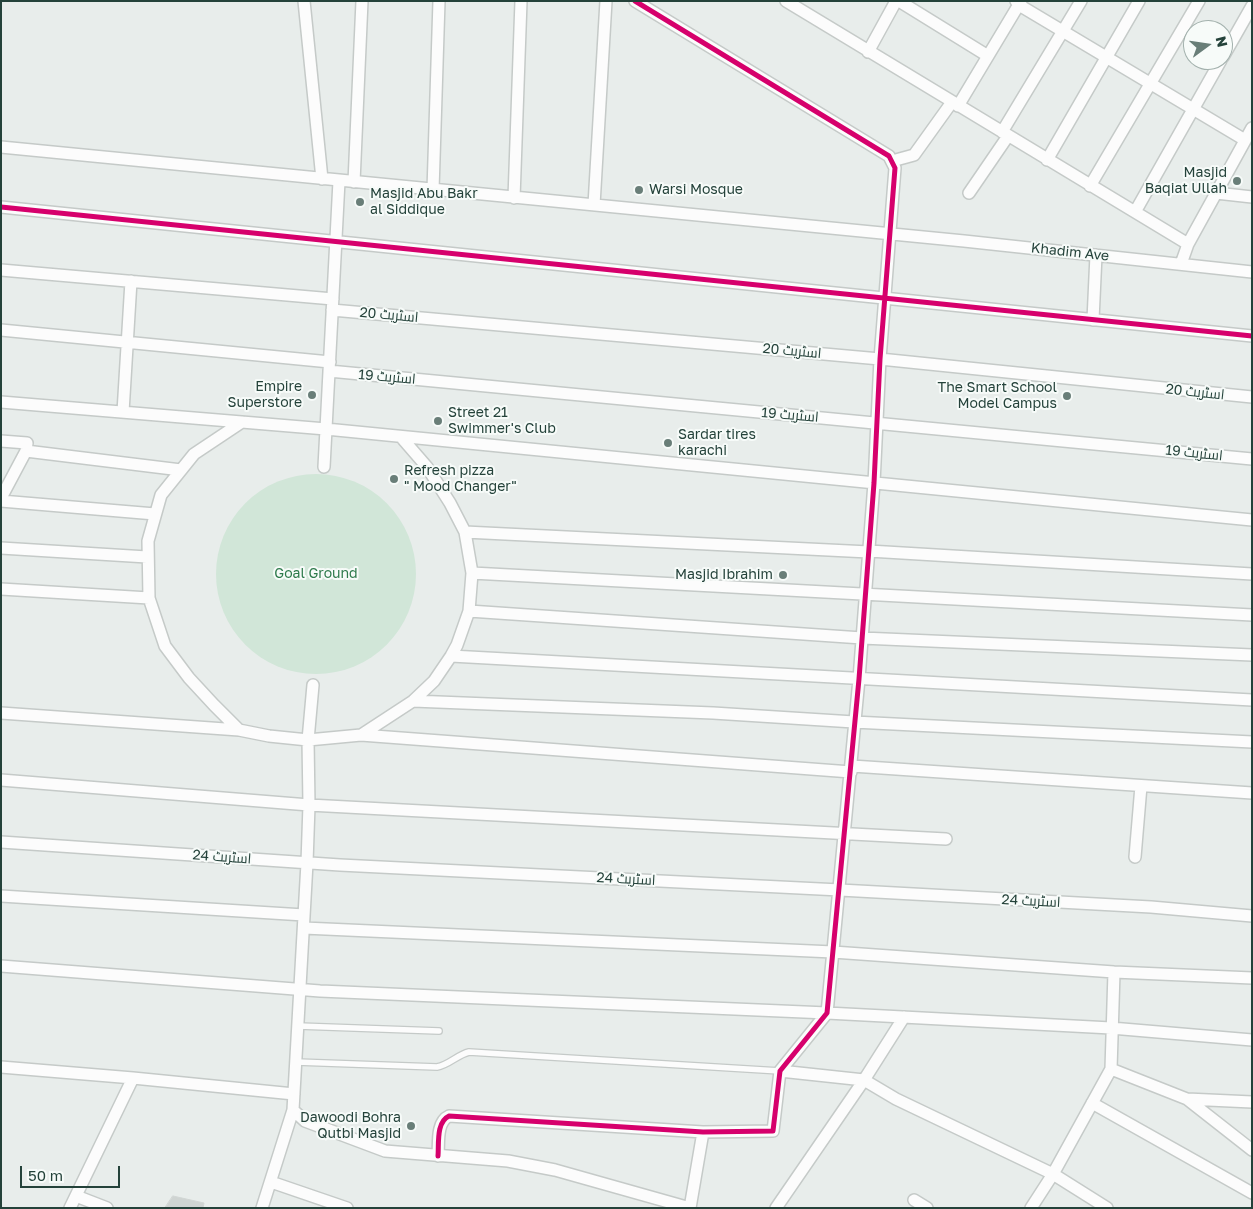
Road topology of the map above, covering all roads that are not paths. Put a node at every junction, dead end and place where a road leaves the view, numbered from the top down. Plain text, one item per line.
1 (304, 1) edge
2 (362, 1) edge
3 (439, 1) edge
4 (521, 1) edge
5 (606, 1) edge
6 (635, 1) edge
7 (786, 1) edge
8 (898, 1) edge
9 (1081, 1) edge
10 (1139, 1) edge
11 (1199, 1) edge
12 (1019, 2) edge
13 (1252, 6) edge
14 (1063, 31) junction
15 (1233, 40) edge
16 (868, 52) junction
17 (988, 56) junction
18 (1107, 57) junction
19 (1216, 70) edge
20 (1152, 83) junction
21 (955, 104) junction
22 (1194, 109) junction
23 (1252, 128) edge
24 (1005, 134) junction
25 (1245, 140) junction
26 (1, 147) edge
27 (1047, 160) junction
28 (892, 161) junction
29 (322, 179) junction
30 (339, 181) junction
31 (354, 182) junction
32 (1090, 186) junction
33 (433, 190) junction
34 (969, 193) dead end
35 (1216, 193) junction
36 (1252, 197) edge
37 (514, 198) junction
38 (594, 205) junction
39 (1, 207) edge
40 (1135, 212) junction
41 (889, 234) junction
42 (336, 241) junction
43 (1188, 244) junction
44 (1096, 255) junction
45 (1181, 264) junction
46 (1, 270) edge
47 (1252, 272) edge
48 (131, 281) junction
49 (885, 298) junction
50 (333, 304) junction
51 (1092, 320) junction
52 (1, 330) edge
53 (1252, 336) edge
54 (128, 342) junction
55 (880, 359) junction
56 (329, 366) junction
57 (1252, 397) edge
58 (1, 402) edge
59 (122, 412) junction
60 (242, 422) junction
61 (877, 423) junction
62 (326, 429) junction
63 (402, 437) junction
64 (1, 441) edge
65 (26, 451) junction
66 (1252, 459) edge
67 (324, 466) dead end
68 (181, 470) junction
69 (874, 483) junction
70 (1, 500) edge
71 (155, 514) junction
72 (1252, 520) edge
73 (465, 532) junction
74 (1, 548) edge
75 (869, 552) junction
76 (147, 557) junction
77 (472, 573) junction
78 (1252, 574) edge
79 (1, 589) edge
80 (865, 595) junction
81 (149, 598) junction
82 (469, 611) junction
83 (1252, 615) edge
84 (862, 638) junction
85 (1252, 654) edge
86 (451, 656) junction
87 (859, 679) junction
88 (313, 685) dead end
89 (1252, 700) edge
90 (413, 701) junction
91 (1, 713) edge
92 (854, 722) junction
93 (239, 730) junction
94 (361, 735) junction
95 (308, 740) junction
96 (1252, 742) edge
97 (851, 769) junction
98 (1, 780) edge
99 (1141, 786) junction
100 (1252, 793) edge
101 (309, 805) junction
102 (845, 833) junction
103 (946, 839) dead end
104 (1, 842) edge
105 (1135, 857) dead end
106 (307, 862) junction
107 (840, 890) junction
108 (1, 896) edge
109 (304, 915) junction
110 (1252, 916) edge
111 (304, 928) junction
112 (833, 952) junction
113 (1, 966) edge
114 (1114, 972) junction
115 (1252, 978) edge
116 (300, 990) junction
117 (827, 1013) junction
118 (904, 1017) junction
119 (298, 1026) junction
120 (1111, 1028) junction
121 (439, 1031) dead end
122 (1252, 1040) edge
123 (296, 1062) junction
124 (1, 1067) edge
125 (1111, 1069) junction
126 (780, 1071) junction
127 (133, 1078) junction
128 (864, 1080) junction
129 (294, 1094) junction
130 (1187, 1099) junction
131 (1252, 1102) edge
132 (1092, 1103) junction
133 (293, 1110) junction
134 (703, 1132) junction
135 (1252, 1150) edge
136 (438, 1156) junction
137 (1053, 1174) junction
138 (271, 1182) junction
139 (1252, 1193) edge
140 (76, 1196) junction
141 (914, 1200) dead end
142 (70, 1208) edge
143 (107, 1208) edge
144 (262, 1208) edge
145 (346, 1208) edge
146 (690, 1208) edge
147 (776, 1208) edge
148 (927, 1208) edge
149 (1030, 1208) edge
150 (1107, 1208) edge

1 - 29 street
2 - 31 street
3 - 33 street
4 - 37 street
5 - 38 street
6 - 28 street
7 - 16 street
8 - 16 street
8 - 17 street
9 - 14 street
10 - 18 street
11 - 20 street
12 - 14 street
12 - 17 street
13 - 15 street
14 - 18 street
14 - 24 street
16 - 21 street
17 - 21 street
18 - 20 street
18 - 27 street
19 - 22 street
20 - 22 street
20 - 32 street
21 - 24 street
21 - 28 street
22 - 25 street
22 - 40 street
23 - 25 street
24 - 27 street
24 - 34 street
25 - 35 street
26 - 29 street, Khadim Ave
27 - 32 street
28 - 41 street
29 - 30 street, Khadim Ave
30 - 31 street, Khadim Ave
30 - 42 street
31 - 33 street, Khadim Ave
32 - 40 street
33 - 37 street, Khadim Ave
35 - 36 street
35 - 43 street
37 - 38 street, Khadim Ave
38 - 41 street, Khadim Ave
39 - 42 street
40 - 43 street
41 - 44 street, Khadim Ave
41 - 49 street
42 - 49 street
42 - 50 street
43 - 45 street
44 - 45 street, Khadim Ave
44 - 51 street
45 - 47 street, Khadim Ave
46 - 48 street, اسٹریٹ 20
48 - 50 street, اسٹریٹ 20
48 - 54 street
49 - 51 street
49 - 55 street
50 - 55 street, اسٹریٹ 20
50 - 56 street
51 - 53 street
52 - 54 street, اسٹریٹ 19
54 - 56 street, اسٹریٹ 19
54 - 59 street
55 - 57 street, اسٹریٹ 20
55 - 61 street
56 - 61 street, اسٹریٹ 19
56 - 62 street
58 - 59 street
59 - 60 street
60 - 62 street
60 - 68 street
61 - 66 street, اسٹریٹ 19
61 - 69 street
62 - 63 street
62 - 67 street
63 - 69 street
63 - 73 street
64 - 65 street
65 - 68 street
65 - 70 street
68 - 71 street
69 - 72 street
69 - 75 street
70 - 71 street
71 - 76 street
73 - 75 street
73 - 77 street
74 - 76 street
75 - 78 street
75 - 80 street
76 - 81 street
77 - 80 street
77 - 82 street
79 - 81 street
80 - 83 street
80 - 84 street
81 - 93 street
82 - 84 street
82 - 86 street
84 - 85 street
84 - 87 street
86 - 87 street
86 - 90 street
87 - 89 street
87 - 92 street
88 - 95 street
90 - 92 street
90 - 94 street
91 - 93 street
92 - 96 street
92 - 97 street
93 - 95 street
94 - 95 street
94 - 97 street
95 - 101 street
97 - 99 street
97 - 102 street
98 - 101 street
99 - 100 street
99 - 105 street
101 - 102 street
101 - 106 street
102 - 103 street
102 - 107 street
104 - 106 street, اسٹریٹ 24
106 - 107 street, اسٹریٹ 24
106 - 109 street
107 - 110 street, اسٹریٹ 24
107 - 112 street
108 - 109 street
109 - 111 street
111 - 112 street
111 - 116 street
112 - 114 street
112 - 117 street
113 - 116 street
114 - 115 street
114 - 120 street
116 - 117 street
116 - 119 street
117 - 118 street
117 - 126 street
118 - 120 street
118 - 128 street
119 - 121 lane
119 - 123 street
120 - 122 street
120 - 125 street
123 - 126 lane
123 - 129 street
124 - 127 street
125 - 130 street
125 - 132 street
126 - 128 street
126 - 134 street
127 - 129 street
127 - 140 street
128 - 137 street
128 - 147 street
129 - 133 street
130 - 131 street
130 - 135 street
132 - 137 street
132 - 139 street
133 - 136 street
133 - 138 street
134 - 136 street
134 - 146 street
136 - 146 street
137 - 149 street
137 - 150 street
138 - 144 street
138 - 145 street
140 - 142 street
140 - 143 street
141 - 148 street

